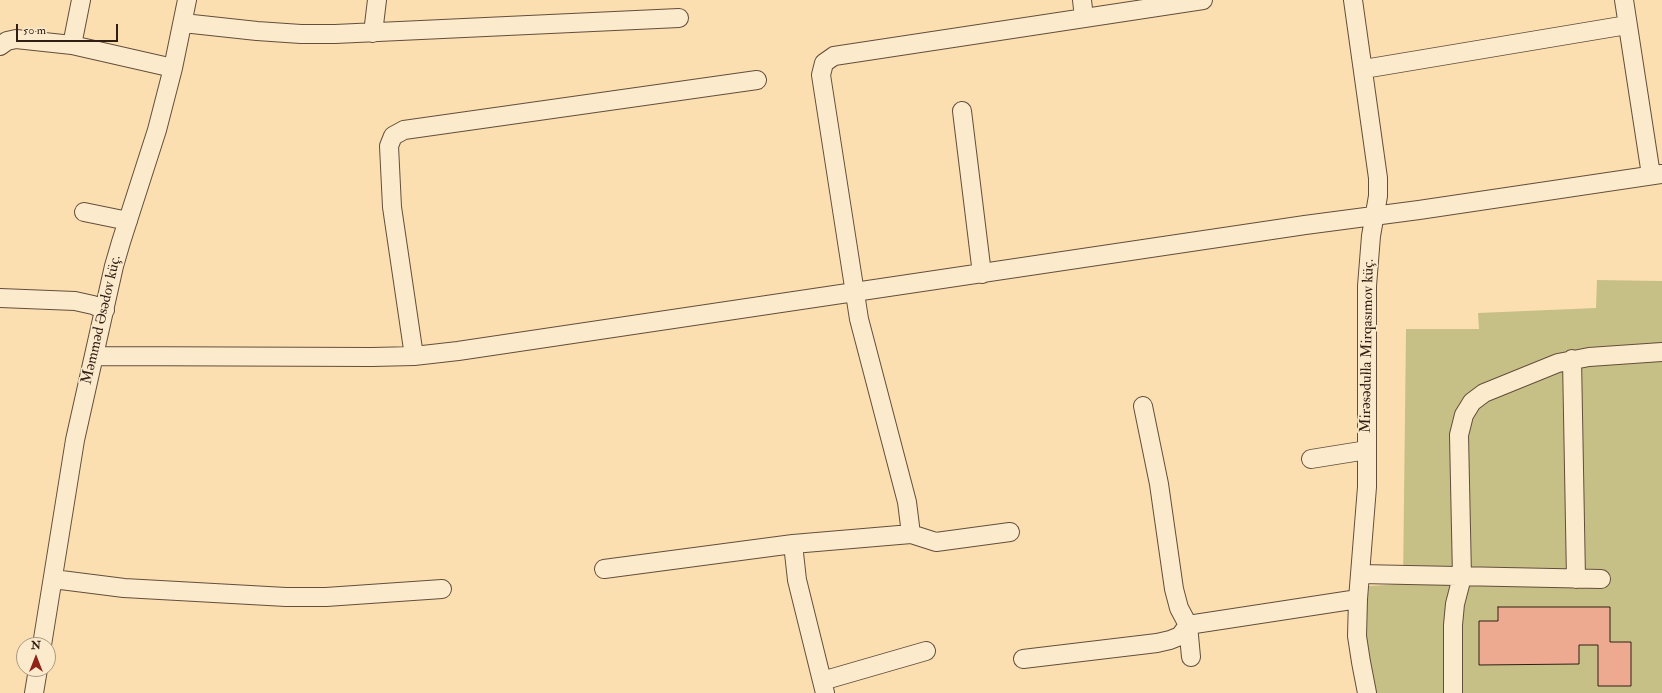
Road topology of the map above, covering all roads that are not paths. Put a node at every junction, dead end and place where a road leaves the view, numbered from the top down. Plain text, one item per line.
1 (81, 0) edge
2 (187, 0) edge
3 (377, 0) edge
4 (1082, 0) edge
5 (1203, 0) edge
6 (1353, 0) edge
7 (1624, 0) edge
8 (679, 18) dead end
9 (1084, 18) junction
10 (183, 23) junction
11 (1626, 25) junction
12 (373, 33) junction
13 (72, 45) junction
14 (0, 46) edge
15 (173, 68) junction
16 (1364, 69) junction
17 (757, 80) dead end
18 (962, 111) dead end
19 (1657, 175) edge
20 (84, 212) dead end
21 (1374, 216) junction
22 (128, 221) junction
23 (982, 274) junction
24 (855, 293) junction
25 (0, 298) edge
26 (105, 310) junction
27 (1662, 352) edge
28 (94, 356) junction
29 (414, 356) junction
30 (1572, 359) junction
31 (1143, 406) dead end
32 (1367, 450) junction
33 (1311, 459) dead end
34 (1010, 532) dead end
35 (911, 534) junction
36 (793, 544) junction
37 (604, 569) dead end
38 (1360, 574) junction
39 (1462, 577) junction
40 (53, 579) junction
41 (1576, 579) junction
42 (1601, 579) dead end
43 (442, 589) dead end
44 (1358, 599) junction
45 (1188, 625) junction
46 (43, 637) edge
47 (926, 651) dead end
48 (1191, 657) dead end
49 (1023, 659) dead end
50 (37, 677) edge
51 (823, 687) edge
52 (34, 693) edge
53 (1367, 693) edge
54 (1453, 693) edge

1 - 13 street
2 - 10 street, Məmməd Əsədov küç.
3 - 12 street
4 - 9 street
5 - 9 street
6 - 16 street, Mirəsədulla Mirqasımov küç.
7 - 11 street
8 - 12 street
9 - 24 street
10 - 12 street
10 - 15 street, Məmməd Əsədov küç.
11 - 16 street
11 - 19 street
13 - 14 street
13 - 15 street
15 - 22 street, Məmməd Əsədov küç.
16 - 21 street, Mirəsədulla Mirqasımov küç.
17 - 29 street
18 - 23 street
19 - 21 street
20 - 22 street
21 - 23 street
21 - 32 street, Mirəsədulla Mirqasımov küç.
22 - 26 street, Məmməd Əsədov küç.
23 - 24 street
24 - 29 street
24 - 35 street
25 - 26 street
26 - 28 street, Məmməd Əsədov küç.
27 - 30 street
28 - 29 street
28 - 40 street, Məmməd Əsədov küç.
30 - 39 street
30 - 41 street
31 - 45 street
32 - 33 street
32 - 38 street, Mirəsədulla Mirqasımov küç.
34 - 35 street
35 - 36 street
36 - 37 street
36 - 51 street
38 - 39 street
38 - 44 street, Mirəsədulla Mirqasımov küç.
39 - 41 street
39 - 54 street
40 - 43 street
40 - 46 street, Məmməd Əsədov küç.
41 - 42 street
44 - 45 street
44 - 53 street, Mirəsədulla Mirqasımov küç.
45 - 48 street
45 - 49 street
47 - 51 street
50 - 52 street

